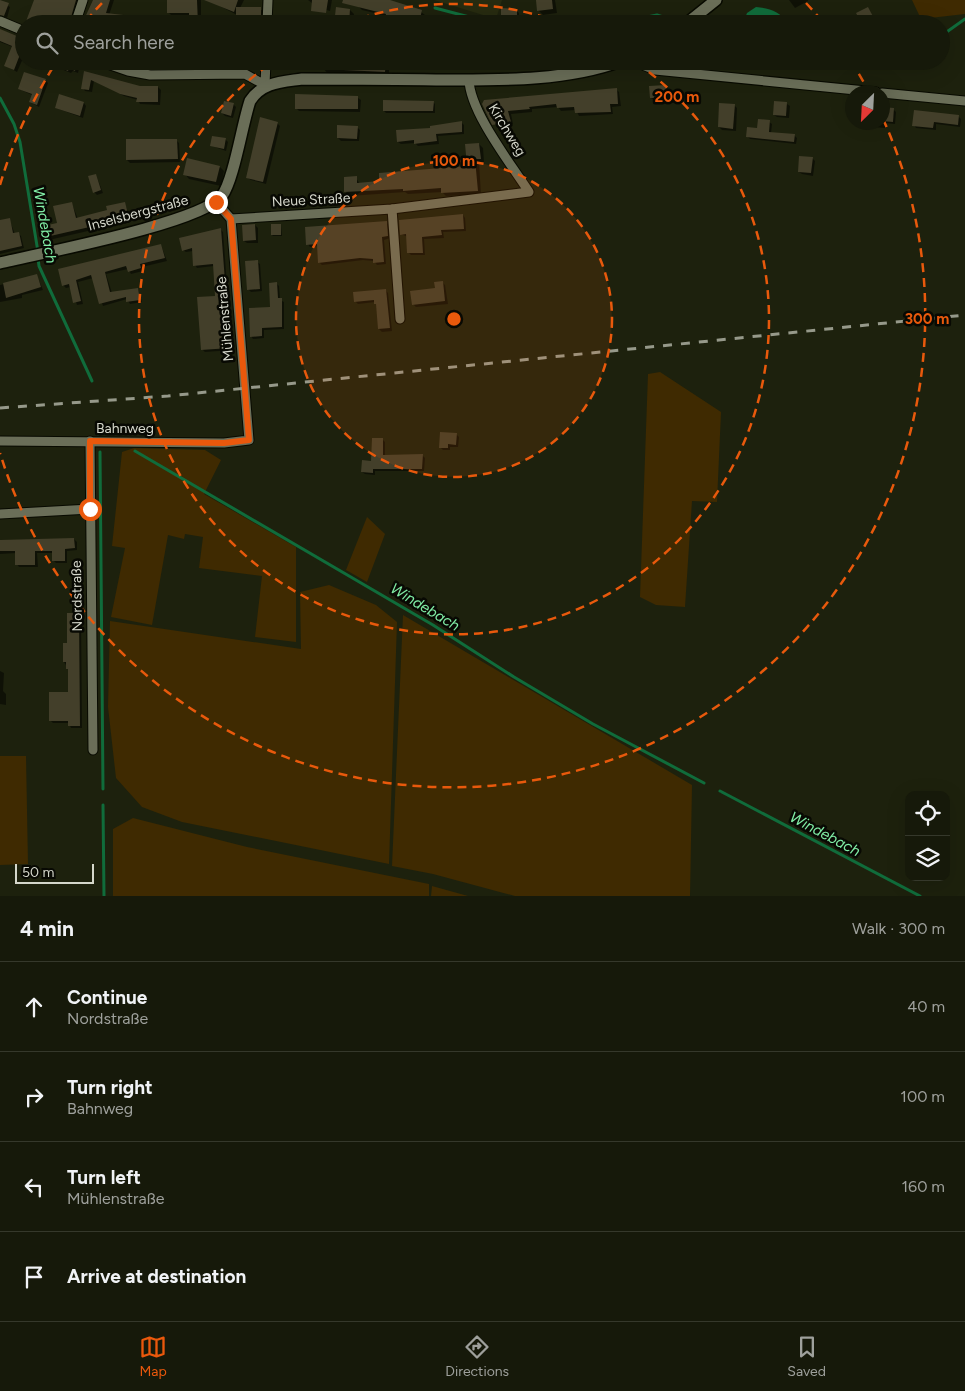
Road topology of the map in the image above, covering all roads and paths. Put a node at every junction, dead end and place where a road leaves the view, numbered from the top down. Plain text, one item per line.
1 (84, 0) edge
2 (268, 0) edge
3 (716, 0) edge
4 (78, 15) edge
5 (267, 15) edge
6 (697, 15) edge
7 (0, 22) edge
8 (15, 28) edge
9 (125, 70) edge
10 (266, 70) edge
11 (592, 70) edge
12 (655, 70) edge
13 (469, 80) junction
14 (265, 85) junction
15 (845, 89) edge
16 (890, 94) edge
17 (965, 102) edge
18 (529, 192) joint
19 (216, 202) junction
20 (392, 209) junction
21 (231, 219) junction
22 (0, 263) edge
23 (400, 319) dead end
24 (249, 440) joint
25 (0, 441) edge
26 (90, 441) junction
27 (90, 509) junction
28 (0, 514) edge
29 (93, 750) dead end

1 - 4 street
2 - 5 street
3 - 6 street
7 - 8 street
9 - 14 street
10 - 14 street
11 - 13 street
12 - 15 street
13 - 14 street
13 - 18 street, Kirchweg
14 - 19 street, Inselsbergstraße
16 - 17 street
18 - 20 street, Neue Straße
19 - 21 street
19 - 22 street, Inselsbergstraße
20 - 21 street, Neue Straße
20 - 23 street
21 - 24 street, Mühlenstraße
24 - 26 street, Bahnweg
25 - 26 street, Bahnweg
26 - 27 street, Nordstraße
27 - 28 street
27 - 29 street, Nordstraße

